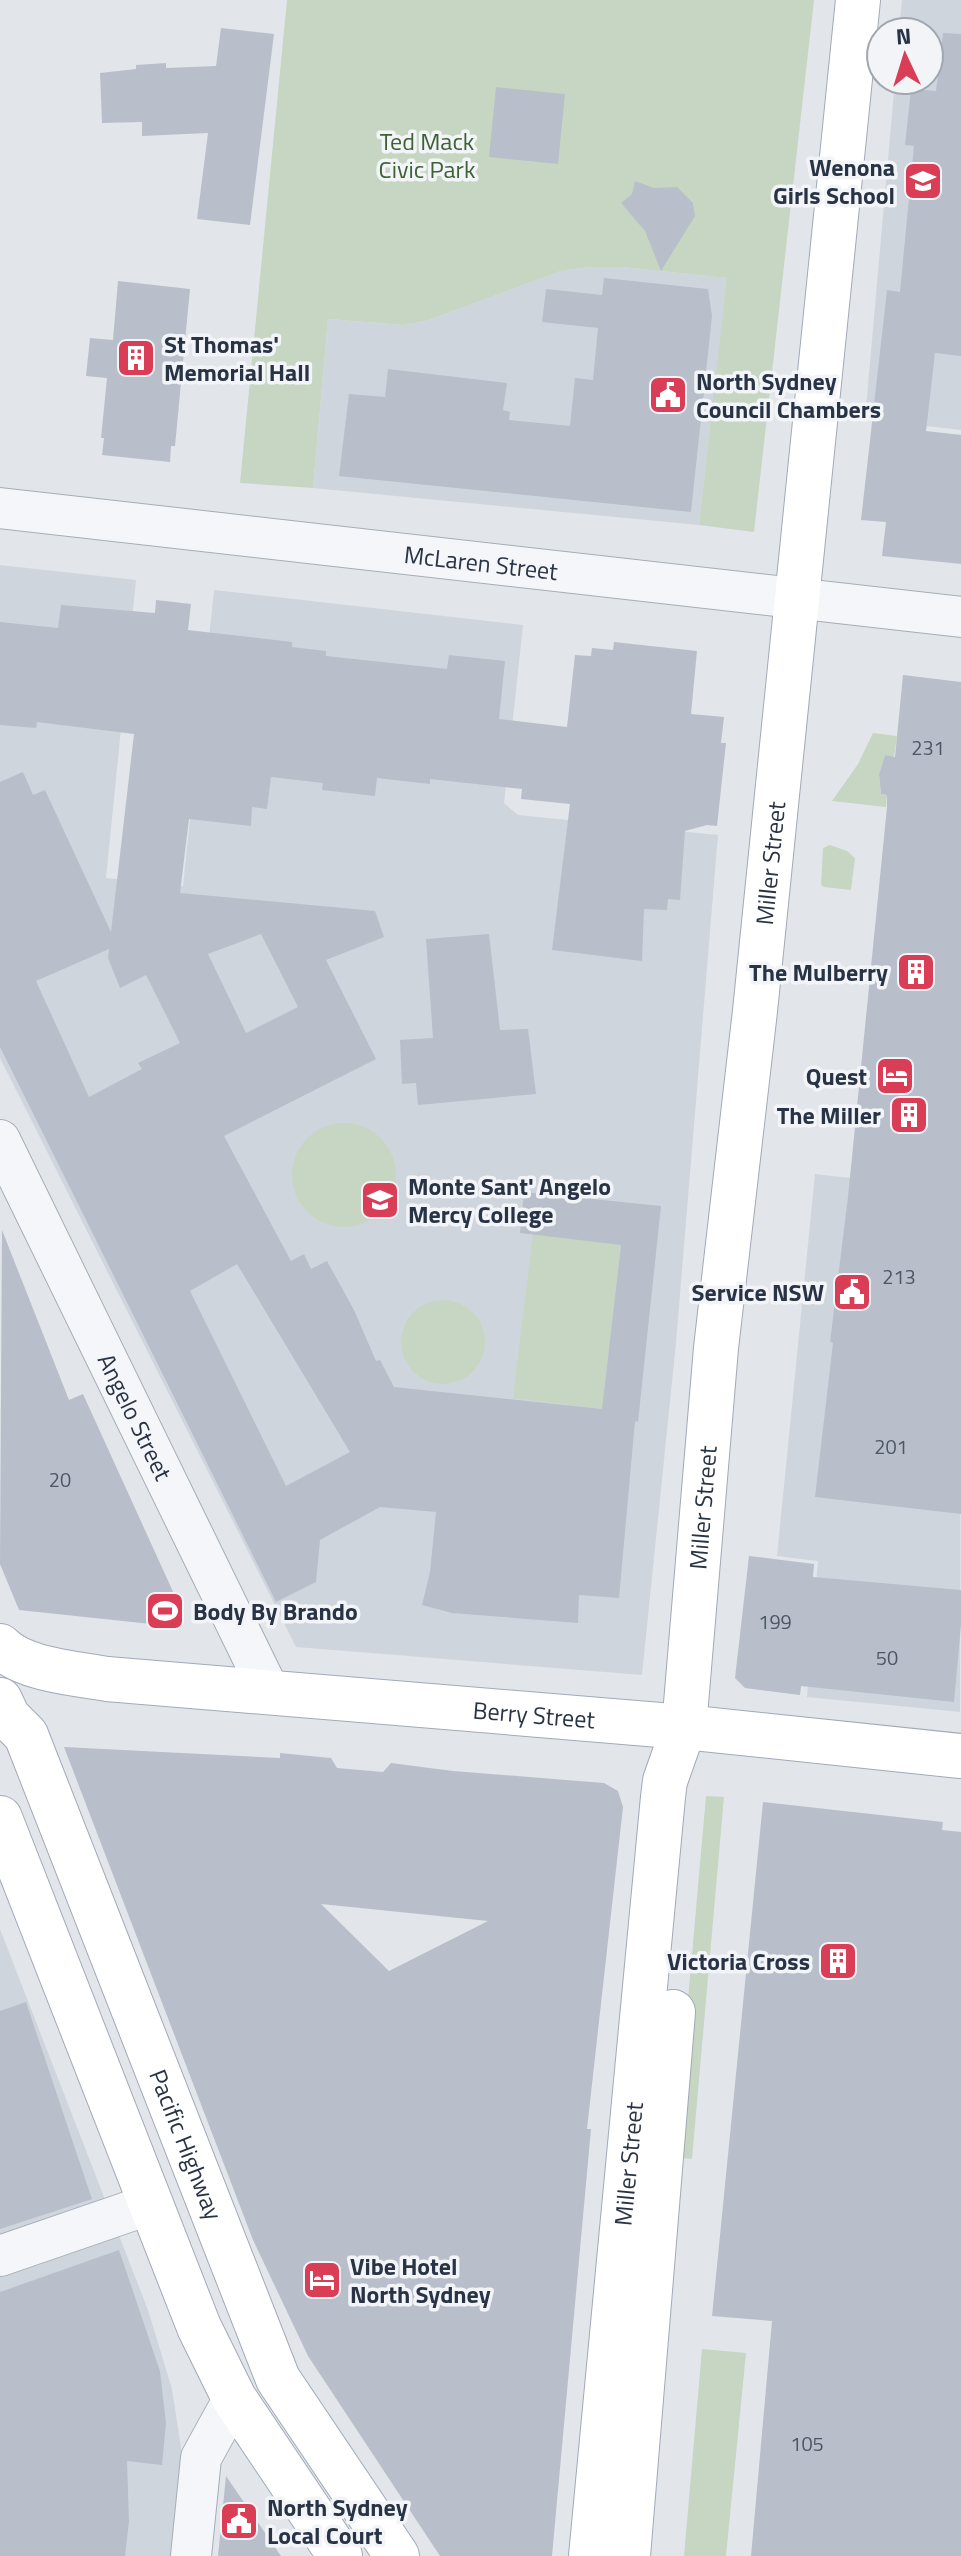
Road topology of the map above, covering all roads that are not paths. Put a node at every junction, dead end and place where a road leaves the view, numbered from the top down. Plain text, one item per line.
1 (858, 0) edge
2 (0, 508) edge
3 (796, 597) junction
4 (961, 617) edge
5 (0, 1140) edge
6 (0, 1646) edge
7 (107, 1679) junction
8 (270, 1693) junction
9 (4, 1708) edge
10 (684, 1727) junction
11 (961, 1756) edge
12 (0, 1818) edge
13 (29, 1891) junction
14 (151, 2204) junction
15 (0, 2256) edge
16 (234, 2398) junction
17 (191, 2556) edge
18 (340, 2556) edge
19 (397, 2556) edge
20 (591, 2556) edge
21 (628, 2556) edge

1 - 3 main road, Miller Street
2 - 3 street, McLaren Street
3 - 4 street, McLaren Street
3 - 10 main road, Miller Street
5 - 8 street, Angelo Street
6 - 7 main road, Berry Street
7 - 8 main road, Berry Street
7 - 9 main road, Berry Street
8 - 10 main road, Berry Street
9 - 13 main road
9 - 19 main road, Pacific Highway
10 - 11 main road, Berry Street
10 - 20 main road, Miller Street
10 - 21 main road, Miller Street
12 - 13 main road
13 - 14 main road
14 - 15 street
14 - 16 main road
16 - 17 street
16 - 18 main road

